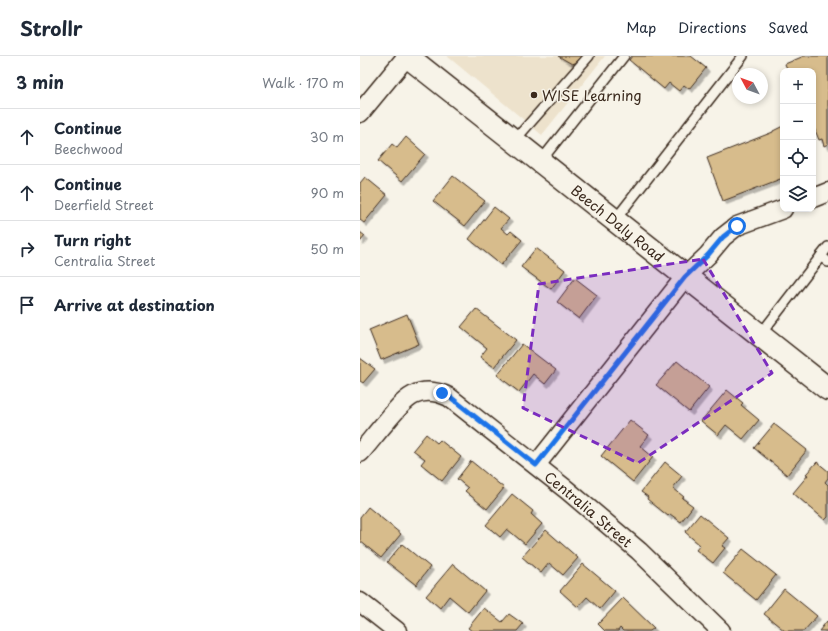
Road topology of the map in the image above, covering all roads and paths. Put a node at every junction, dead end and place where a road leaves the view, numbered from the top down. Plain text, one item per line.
1 (407, 56) edge
2 (589, 56) edge
3 (624, 56) edge
4 (743, 56) edge
5 (360, 113) edge
6 (514, 141) junction
7 (540, 162) junction
8 (828, 192) edge
9 (816, 197) edge
10 (780, 210) edge
11 (614, 221) junction
12 (828, 247) edge
13 (824, 259) edge
14 (685, 277) junction
15 (759, 336) junction
16 (828, 390) edge
17 (360, 453) edge
18 (536, 465) junction
19 (360, 602) edge
20 (397, 631) edge
21 (721, 631) edge

1 - 5 street
1 - 6 main road, Beech Daly Road
2 - 6 lane
3 - 7 lane
4 - 11 lane
6 - 7 main road, Beech Daly Road
7 - 11 main road, Beech Daly Road
8 - 9 street
10 - 14 street
11 - 14 main road, Beech Daly Road
12 - 13 lane
13 - 15 lane
14 - 15 main road, Beech Daly Road
14 - 18 street
15 - 16 main road, Beech Daly Road
17 - 18 street, Centralia Street
18 - 21 street, Centralia Street
19 - 20 street

